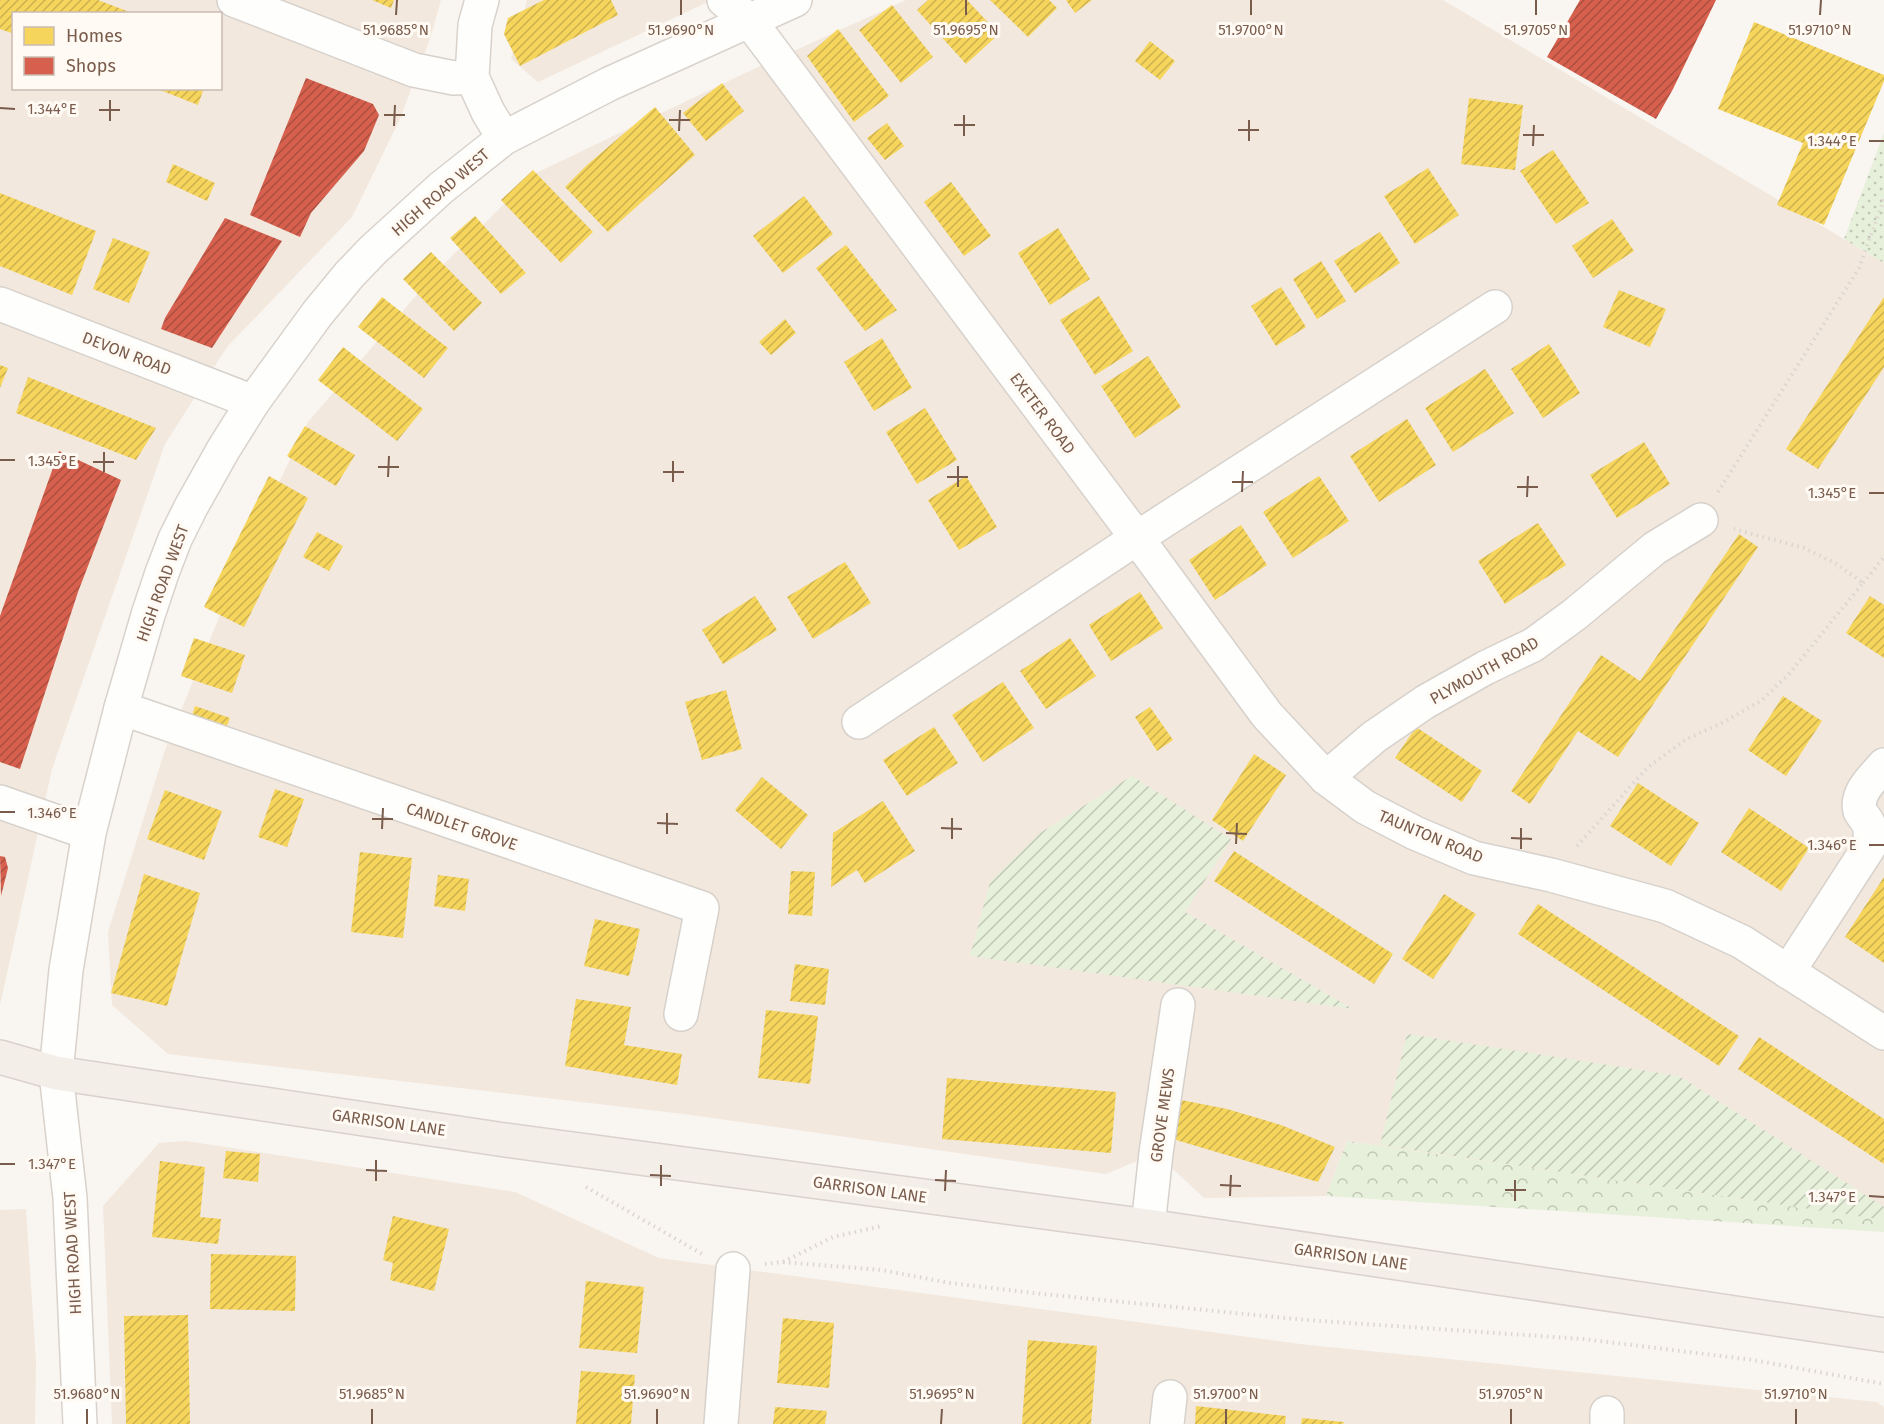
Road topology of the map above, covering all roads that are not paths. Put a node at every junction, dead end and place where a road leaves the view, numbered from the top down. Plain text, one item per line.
1 (234, 0) edge
2 (482, 0) edge
3 (724, 0) edge
4 (795, 0) edge
5 (749, 20) junction
6 (472, 77) junction
7 (504, 138) junction
8 (0, 304) edge
9 (1495, 307) dead end
10 (254, 402) junction
11 (1701, 520) road end
12 (1137, 538) junction
13 (121, 708) junction
14 (859, 722) dead end
15 (1884, 765) edge
16 (1326, 778) junction
17 (0, 802) edge
18 (89, 832) junction
19 (1788, 972) junction
20 (1178, 1005) dead end
21 (681, 1014) dead end
22 (1884, 1033) edge
23 (0, 1057) edge
24 (56, 1073) junction
25 (1148, 1226) junction
26 (733, 1269) road end
27 (1884, 1335) edge
28 (80, 1424) edge
29 (721, 1424) edge

1 - 6 street
2 - 6 street
3 - 5 street, EXETER ROAD
4 - 5 street, HIGH ROAD WEST
5 - 7 street, HIGH ROAD WEST
5 - 12 street, EXETER ROAD
6 - 7 street
7 - 10 street, HIGH ROAD WEST
8 - 10 street, DEVON ROAD
9 - 12 street
10 - 13 street, HIGH ROAD WEST
11 - 16 street, PLYMOUTH ROAD
12 - 14 street
12 - 16 street, TAUNTON ROAD
13 - 18 street, HIGH ROAD WEST
13 - 21 street, CANDLET GROVE
15 - 19 street
16 - 19 street, TAUNTON ROAD
17 - 18 street
18 - 24 street, HIGH ROAD WEST
19 - 22 street, TAUNTON ROAD
20 - 25 street, GROVE MEWS
23 - 24 main road, GARRISON LANE
24 - 25 main road, GARRISON LANE
24 - 28 street, HIGH ROAD WEST
25 - 27 main road, GARRISON LANE
26 - 29 street

